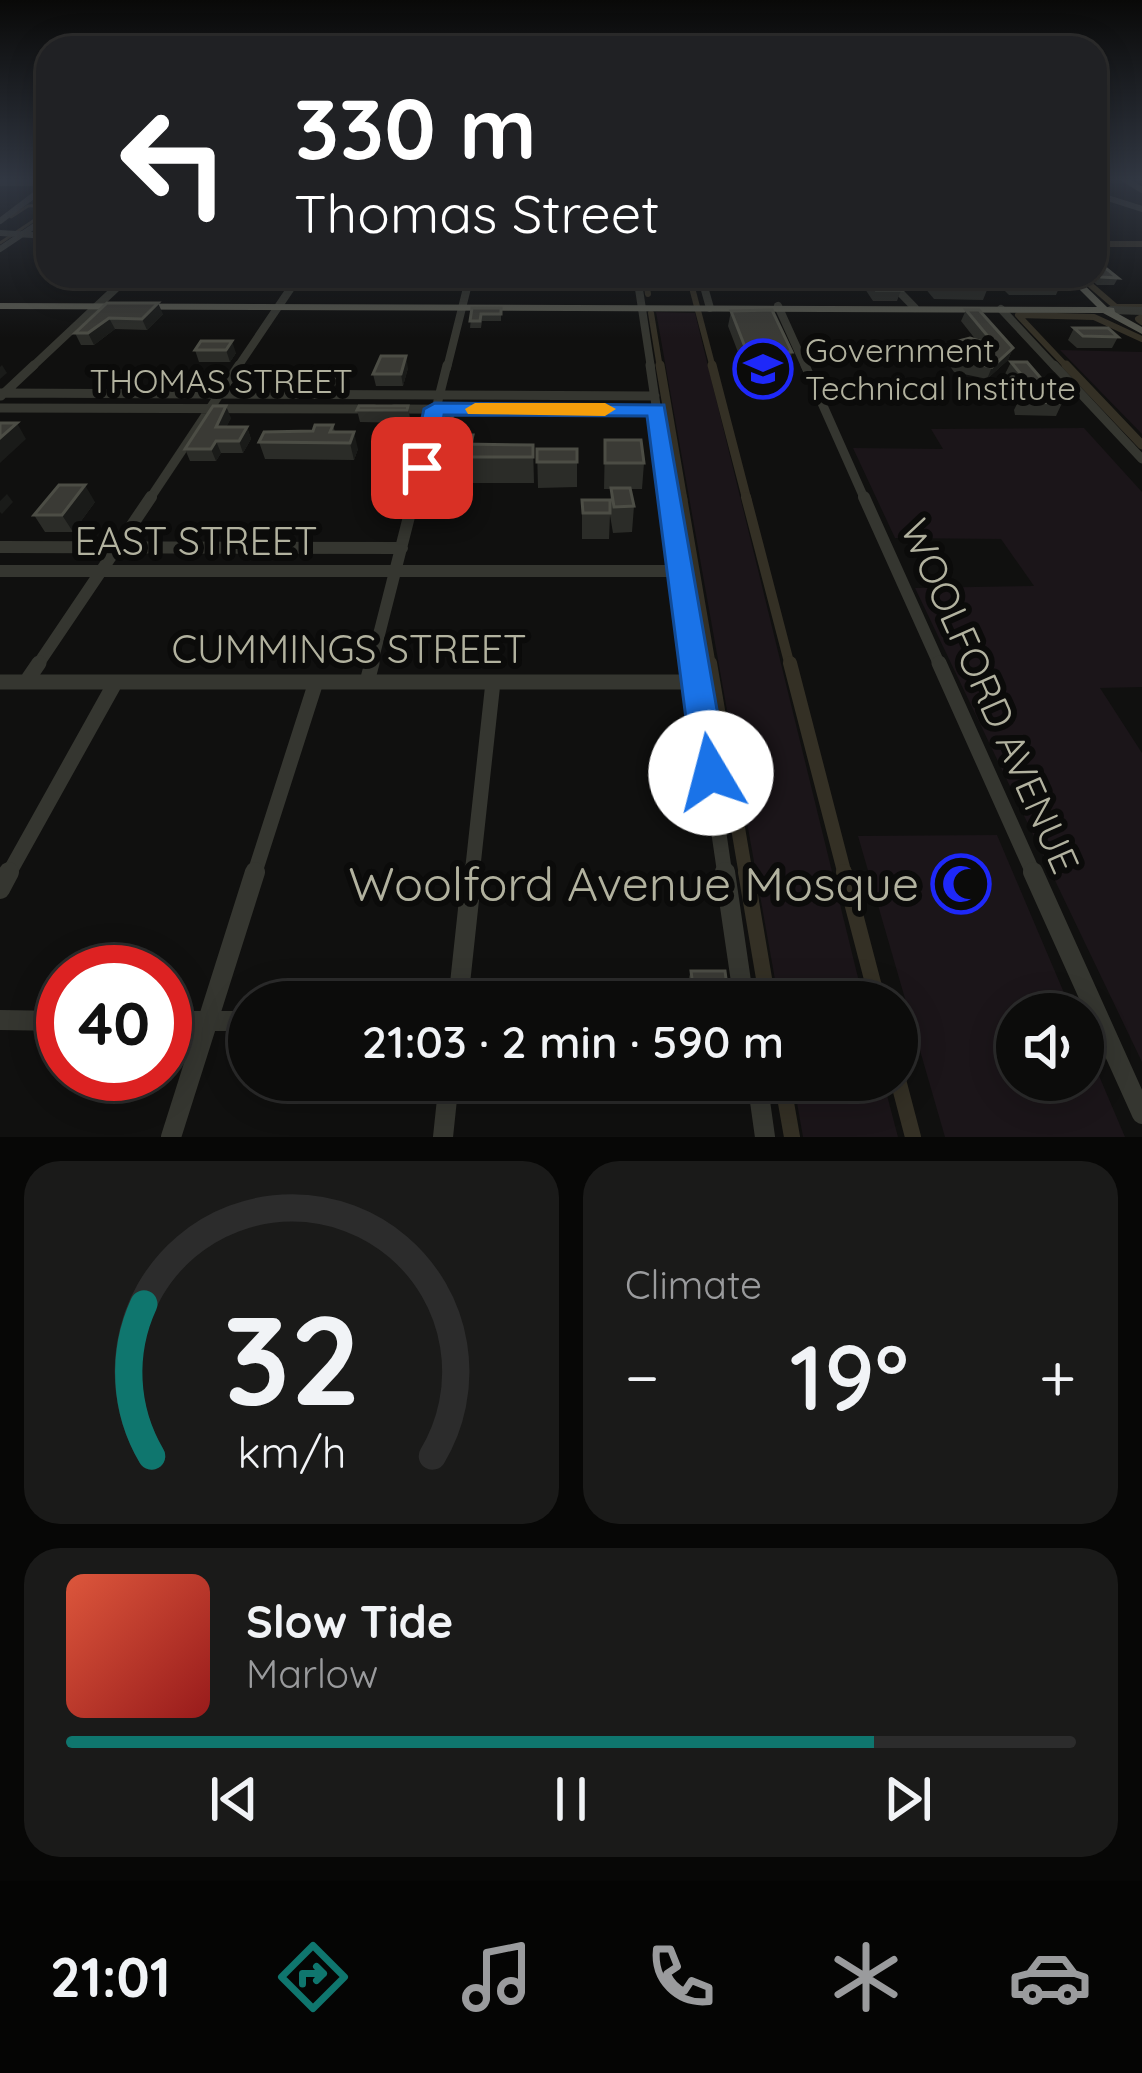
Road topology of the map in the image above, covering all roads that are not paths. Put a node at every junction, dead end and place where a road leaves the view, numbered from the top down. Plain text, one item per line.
1 (26, 232) edge
2 (0, 249) edge
3 (116, 288) edge
4 (291, 288) edge
5 (467, 288) edge
6 (641, 288) edge
7 (703, 288) edge
8 (895, 288) edge
9 (1082, 288) edge
10 (106, 297) junction
11 (1095, 300) junction
12 (0, 301) edge
13 (281, 302) junction
14 (463, 303) junction
15 (647, 304) junction
16 (706, 305) junction
17 (97, 306) junction
18 (914, 308) junction
19 (1001, 309) junction
20 (1067, 309) junction
21 (1108, 310) junction
22 (781, 313) junction
23 (1132, 316) edge
24 (1142, 329) edge
25 (1, 394) edge
26 (220, 394) junction
27 (438, 395) junction
28 (656, 403) junction
29 (0, 408) edge
30 (210, 408) junction
31 (435, 409) junction
32 (1142, 459) edge
33 (0, 548) edge
34 (116, 548) junction
35 (402, 548) junction
36 (0, 571) edge
37 (101, 571) junction
38 (396, 571) junction
39 (681, 571) junction
40 (0, 682) edge
41 (26, 682) junction
42 (316, 682) junction
43 (367, 682) junction
44 (493, 682) junction
45 (697, 682) junction
46 (115, 683) junction
47 (0, 889) edge
48 (460, 981) edge
49 (742, 981) edge
50 (0, 1021) edge
51 (36, 1021) edge
52 (192, 1021) edge
53 (208, 1021) junction
54 (228, 1021) edge
55 (446, 1101) edge
56 (760, 1101) edge
57 (1142, 1114) edge
58 (171, 1137) edge
59 (442, 1137) edge
60 (765, 1137) edge

1 - 2 street
3 - 10 street
4 - 13 street
5 - 14 street
6 - 15 street
7 - 16 street
8 - 18 street
9 - 11 main road
10 - 12 main road
10 - 13 main road
10 - 17 street
11 - 20 main road
11 - 21 main road
12 - 17 main road
13 - 14 main road
13 - 17 main road
13 - 26 street
14 - 15 main road
14 - 27 street
15 - 16 main road
15 - 28 street
16 - 22 main road
17 - 25 street
18 - 19 main road
18 - 22 main road
19 - 20 main road
19 - 32 street
20 - 21 main road
20 - 23 main road
21 - 23 main road
21 - 23 street
22 - 57 street, WOOLFORD AVENUE
23 - 24 main road
25 - 26 street, THOMAS STREET
26 - 27 street, THOMAS STREET
26 - 30 street
27 - 28 street, THOMAS STREET
27 - 31 street
28 - 31 street, THOMAS STREET
28 - 39 street
29 - 30 street, THOMAS STREET
30 - 31 street, THOMAS STREET
30 - 34 street
31 - 35 street
33 - 34 street, EAST STREET
34 - 35 street, EAST STREET
34 - 37 street
35 - 38 street
36 - 37 street, EAST STREET
37 - 38 street, EAST STREET
37 - 41 street
38 - 39 street, EAST STREET
38 - 43 street
39 - 45 street
40 - 41 street, CUMMINGS STREET
41 - 46 street, CUMMINGS STREET
42 - 43 street, CUMMINGS STREET
42 - 46 street, CUMMINGS STREET
42 - 53 street
43 - 44 street, CUMMINGS STREET
44 - 45 street, CUMMINGS STREET
44 - 48 street
45 - 49 street
46 - 47 street
50 - 51 street
52 - 53 street
53 - 54 street
53 - 58 street
55 - 59 street
56 - 60 street

